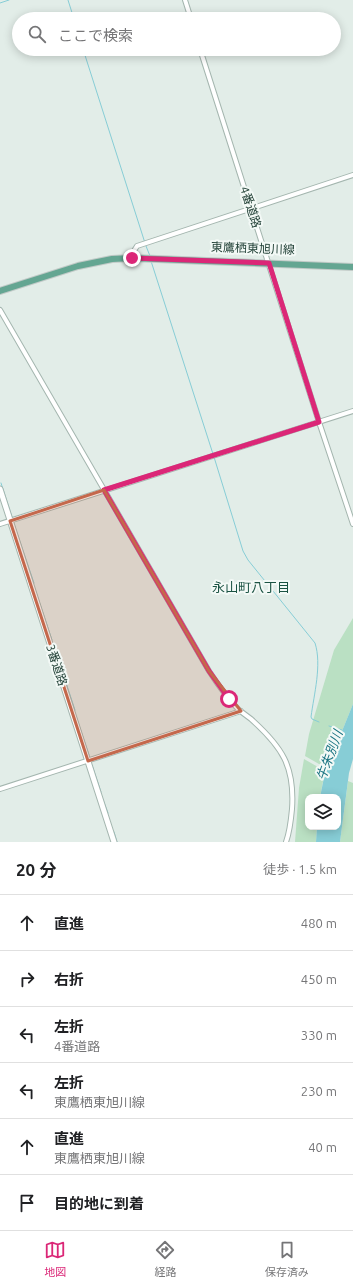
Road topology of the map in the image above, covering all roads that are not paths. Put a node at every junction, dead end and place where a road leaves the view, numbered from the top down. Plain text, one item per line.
1 (185, 0) edge
2 (189, 12) edge
3 (202, 56) edge
4 (353, 175) edge
5 (252, 209) junction
6 (132, 256) junction
7 (268, 262) junction
8 (353, 263) edge
9 (353, 267) edge
10 (0, 287) edge
11 (0, 291) edge
12 (0, 310) edge
13 (353, 411) edge
14 (319, 422) junction
15 (0, 489) edge
16 (104, 490) junction
17 (10, 521) junction
18 (0, 524) edge
19 (353, 524) edge
20 (241, 711) junction
21 (88, 761) junction
22 (0, 789) edge
23 (114, 842) edge
24 (286, 842) edge

1 - 2 street
3 - 5 street, 4番道路
4 - 5 street
5 - 6 street
5 - 7 street, 4番道路
6 - 7 main road, 東鷹栖東旭川線
6 - 10 main road, 東鷹栖東旭川線
6 - 11 main road, 東鷹栖東旭川線
7 - 8 main road, 東鷹栖東旭川線
7 - 9 main road, 東鷹栖東旭川線
7 - 14 street, 4番道路
12 - 16 street
13 - 14 street
14 - 16 street
14 - 19 street, 4番道路
15 - 17 street, 3番道路
16 - 17 street
16 - 20 street
17 - 18 street
17 - 21 street, 3番道路
20 - 21 street
20 - 24 street
21 - 22 street
21 - 23 street, 3番道路

